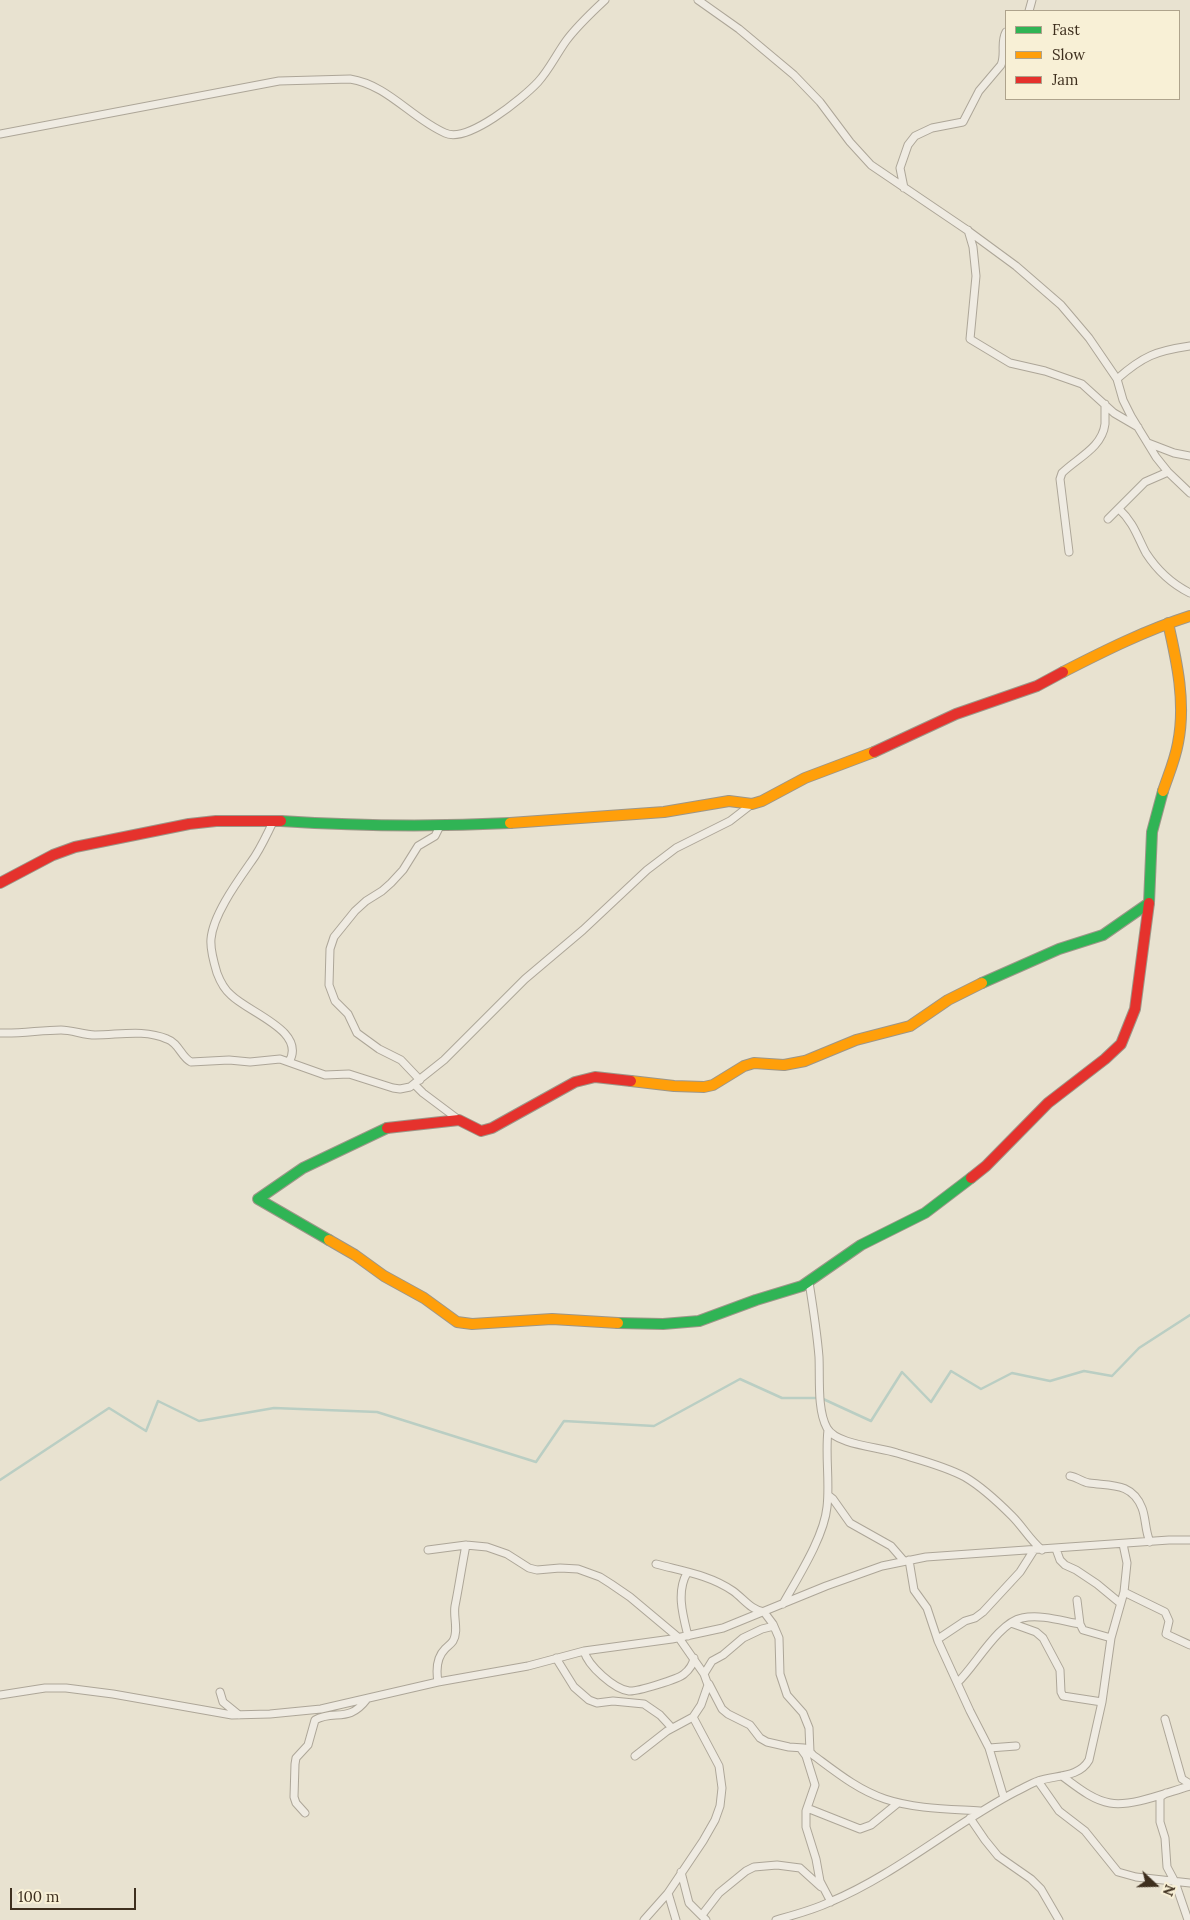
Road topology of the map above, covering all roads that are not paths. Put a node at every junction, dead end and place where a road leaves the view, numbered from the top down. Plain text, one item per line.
1 (605, 0) edge
2 (698, 0) edge
3 (1005, 34) edge
4 (0, 134) edge
5 (904, 188) junction
6 (968, 230) junction
7 (1190, 346) edge
8 (1118, 379) junction
9 (1105, 404) junction
10 (1139, 428) junction
11 (1147, 443) junction
12 (1190, 456) edge
13 (1168, 472) junction
14 (1190, 493) edge
15 (1119, 509) junction
16 (1108, 520) dead end
17 (1069, 552) dead end
18 (1190, 593) edge
19 (1190, 616) edge
20 (1168, 623) junction
21 (752, 804) junction
22 (273, 822) junction
23 (440, 826) junction
24 (0, 883) edge
25 (1149, 903) junction
26 (0, 1033) edge
27 (289, 1062) junction
28 (417, 1082) junction
29 (459, 1120) junction
30 (809, 1282) junction
31 (828, 1430) junction
32 (1070, 1476) dead end
33 (828, 1496) junction
34 (1190, 1540) edge
35 (1150, 1542) junction
36 (1123, 1544) junction
37 (466, 1545) junction
38 (1056, 1549) junction
39 (428, 1550) dead end
40 (1034, 1550) junction
41 (1042, 1550) junction
42 (907, 1561) junction
43 (656, 1564) dead end
44 (687, 1573) junction
45 (1124, 1592) junction
46 (1076, 1600) dead end
47 (1120, 1603) junction
48 (783, 1604) junction
49 (764, 1612) junction
50 (1011, 1622) junction
51 (1080, 1624) junction
52 (774, 1626) junction
53 (688, 1636) junction
54 (679, 1638) junction
55 (1111, 1638) junction
56 (938, 1639) junction
57 (1190, 1645) edge
58 (584, 1651) junction
59 (556, 1658) junction
60 (694, 1658) junction
61 (704, 1674) junction
62 (438, 1682) junction
63 (708, 1682) junction
64 (958, 1682) junction
65 (220, 1692) dead end
66 (0, 1695) edge
67 (368, 1698) junction
68 (1102, 1702) junction
69 (239, 1715) junction
70 (694, 1717) junction
71 (1165, 1719) dead end
72 (672, 1728) junction
73 (1016, 1746) dead end
74 (810, 1747) junction
75 (801, 1748) junction
76 (989, 1748) junction
77 (634, 1756) dead end
78 (1062, 1776) junction
79 (1038, 1781) junction
80 (1190, 1785) edge
81 (1166, 1793) junction
82 (1004, 1798) junction
83 (898, 1803) junction
84 (807, 1808) junction
85 (980, 1811) junction
86 (305, 1814) dead end
87 (970, 1818) junction
88 (682, 1872) junction
89 (1175, 1882) junction
90 (1190, 1883) edge
91 (823, 1889) junction
92 (668, 1893) junction
93 (831, 1902) junction
94 (704, 1918) edge
95 (644, 1920) edge
96 (676, 1920) edge
97 (776, 1920) edge
98 (1059, 1920) edge
99 (1188, 1920) edge

1 - 4 street
2 - 5 street
3 - 5 street
5 - 6 street
6 - 8 street
6 - 9 street
7 - 8 street
8 - 10 street
9 - 10 street
9 - 17 street
10 - 11 street
11 - 12 street
11 - 13 street
13 - 14 street
13 - 15 street
15 - 16 street
15 - 18 street
19 - 20 street
20 - 21 street
20 - 25 street
21 - 23 street
21 - 28 street
22 - 23 street
22 - 24 street
22 - 27 street
23 - 28 street
25 - 29 street
25 - 30 street
26 - 27 street
27 - 28 street
28 - 29 street
29 - 30 street
30 - 31 street
31 - 33 street
31 - 41 street
32 - 35 street
33 - 42 street
33 - 48 street
34 - 35 street
35 - 36 street
36 - 38 street
36 - 45 street
37 - 39 street
37 - 54 street
37 - 62 street
38 - 41 street
38 - 47 street
40 - 41 street
40 - 42 street
40 - 56 street
42 - 48 street
42 - 56 street
43 - 44 street
44 - 49 street
44 - 53 street
45 - 47 street
45 - 57 street
46 - 51 street
47 - 55 street
48 - 49 street
49 - 52 street
49 - 53 street
50 - 51 street
50 - 64 street
50 - 68 street
51 - 55 street
52 - 61 street
52 - 74 street
53 - 54 street
54 - 58 street
54 - 60 street
55 - 68 street
56 - 64 street
58 - 59 street
58 - 60 street
59 - 62 street
59 - 72 street
60 - 61 street
61 - 63 street
62 - 67 street
63 - 70 street
63 - 75 street
64 - 76 street
65 - 69 street
66 - 69 street
67 - 69 street
67 - 86 street
68 - 78 street
70 - 72 street
70 - 88 street
71 - 80 street
72 - 77 street
73 - 76 street
74 - 75 street
74 - 83 street
75 - 84 street
76 - 82 street
78 - 79 street
78 - 81 street
79 - 82 street
79 - 89 street
80 - 81 street
81 - 89 street
82 - 85 street
83 - 84 street
83 - 85 street
84 - 91 street
85 - 87 street
87 - 93 street
87 - 98 street
88 - 92 street
88 - 94 street
89 - 90 street
89 - 99 street
91 - 93 street
91 - 94 street
92 - 95 street
92 - 96 street
93 - 97 street

